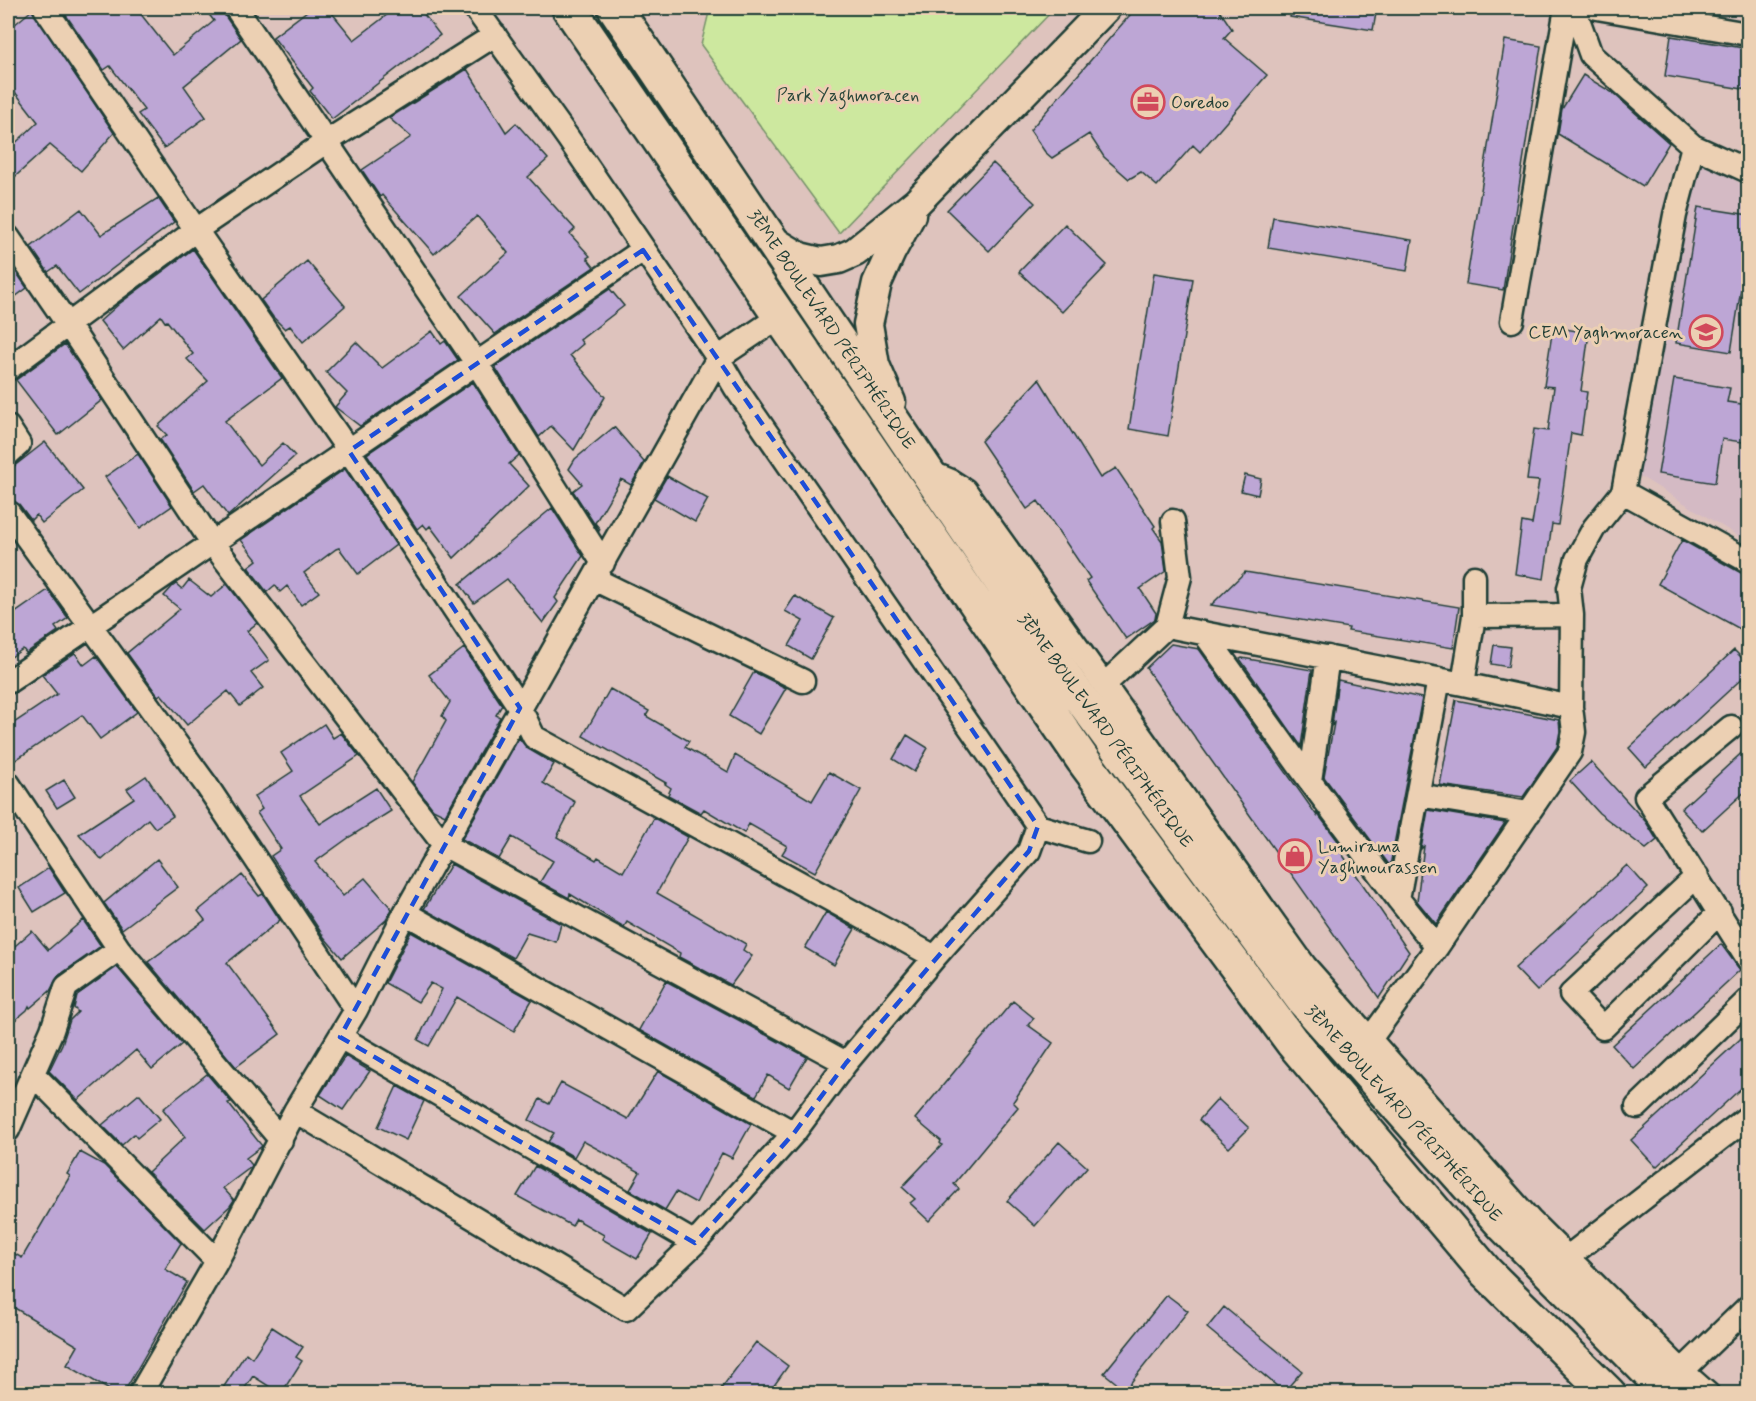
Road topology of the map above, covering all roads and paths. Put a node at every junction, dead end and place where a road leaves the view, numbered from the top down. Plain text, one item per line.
1 (45, 8) edge
2 (236, 8) edge
3 (475, 8) edge
4 (569, 8) edge
5 (615, 8) edge
6 (1106, 8) edge
7 (1566, 8) edge
8 (1574, 8) edge
9 (1597, 8) edge
10 (1689, 16) edge
11 (1749, 34) edge
12 (495, 35) junction
13 (326, 142) junction
14 (1693, 146) junction
15 (1749, 171) edge
16 (917, 202) junction
17 (196, 230) junction
18 (8, 237) edge
19 (772, 240) junction
20 (643, 250) junction
21 (779, 317) junction
22 (1512, 321) dead end
23 (68, 323) junction
24 (718, 358) junction
25 (477, 364) junction
26 (8, 369) edge
27 (8, 427) edge
28 (349, 451) junction
29 (8, 454) edge
30 (927, 471) junction
31 (1623, 492) junction
32 (8, 512) edge
33 (1173, 521) dead end
34 (213, 544) junction
35 (1749, 561) edge
36 (599, 571) junction
37 (1474, 577) dead end
38 (1572, 615) junction
39 (1474, 616) junction
40 (91, 626) junction
41 (1167, 626) junction
42 (1204, 633) junction
43 (1329, 657) junction
44 (1439, 679) junction
45 (802, 681) dead end
46 (8, 682) edge
47 (1105, 684) junction
48 (1463, 684) junction
49 (1571, 707) junction
50 (520, 708) junction
51 (1731, 727) dead end
52 (1310, 781) junction
53 (8, 783) edge
54 (1418, 795) junction
55 (1529, 813) junction
56 (1038, 826) junction
57 (1088, 841) dead end
58 (444, 845) junction
59 (1697, 876) junction
60 (1398, 899) junction
61 (1720, 912) junction
62 (405, 913) junction
63 (1437, 947) junction
64 (119, 949) junction
65 (935, 957) junction
66 (1749, 959) edge
67 (1749, 1000) edge
68 (356, 1010) junction
69 (340, 1037) junction
70 (1370, 1039) junction
71 (846, 1063) junction
72 (33, 1074) junction
73 (1637, 1107) dead end
74 (295, 1111) junction
75 (1749, 1117) edge
76 (8, 1130) edge
77 (794, 1133) junction
78 (281, 1140) junction
79 (695, 1243) junction
80 (1568, 1257) junction
81 (217, 1261) junction
82 (1749, 1306) edge
83 (1677, 1382) edge
84 (140, 1394) edge
85 (1609, 1394) edge
86 (1708, 1394) edge

1 - 17 street
2 - 13 street
3 - 12 street
4 - 21 highway, 3ÈME BOULEVARD PÉRIPHÉRIQUE
5 - 19 highway, 3ÈME BOULEVARD PÉRIPHÉRIQUE
6 - 16 main road
7 - 22 street
8 - 14 street
9 - 10 street
10 - 11 street
12 - 13 street
12 - 20 street
13 - 17 street
13 - 25 street
14 - 15 street
14 - 31 street
16 - 19 main road
16 - 30 main road
17 - 23 street
17 - 28 street
18 - 23 street
19 - 30 highway, 3ÈME BOULEVARD PÉRIPHÉRIQUE
20 - 24 street
20 - 25 street
21 - 24 street
21 - 85 highway, 3ÈME BOULEVARD PÉRIPHÉRIQUE
23 - 26 street
23 - 34 street
24 - 36 street
24 - 56 street
25 - 28 street
25 - 36 street
27 - 29 street
28 - 34 street
28 - 50 street
30 - 47 street
30 - 83 highway, 3ÈME BOULEVARD PÉRIPHÉRIQUE
31 - 35 street
31 - 38 street
32 - 40 street
33 - 41 street
34 - 40 street
34 - 58 street
36 - 45 street
36 - 50 street
37 - 39 street
38 - 39 street
38 - 49 street
39 - 48 street
40 - 46 street
40 - 68 street
41 - 42 street
41 - 47 street
42 - 43 street
42 - 52 street
43 - 44 street
43 - 52 street
44 - 48 street
44 - 54 street
47 - 70 street
48 - 49 street
49 - 55 street
50 - 58 street
50 - 65 street
51 - 59 street
52 - 60 street
53 - 64 street
54 - 55 street
54 - 60 street
55 - 63 street
56 - 57 street
56 - 65 street
58 - 62 street
58 - 71 street
59 - 61 street
59 - 61 street
60 - 63 street
61 - 66 street
62 - 68 street
62 - 77 street
63 - 70 street
64 - 72 street
64 - 78 street
65 - 71 street
67 - 73 street
68 - 69 street
69 - 74 street
69 - 79 street
70 - 80 street
71 - 77 street
72 - 76 street
72 - 81 street
74 - 78 street
74 - 79 street
75 - 80 street
77 - 79 street
78 - 81 street
80 - 83 street
81 - 84 street
82 - 83 street
83 - 86 street

